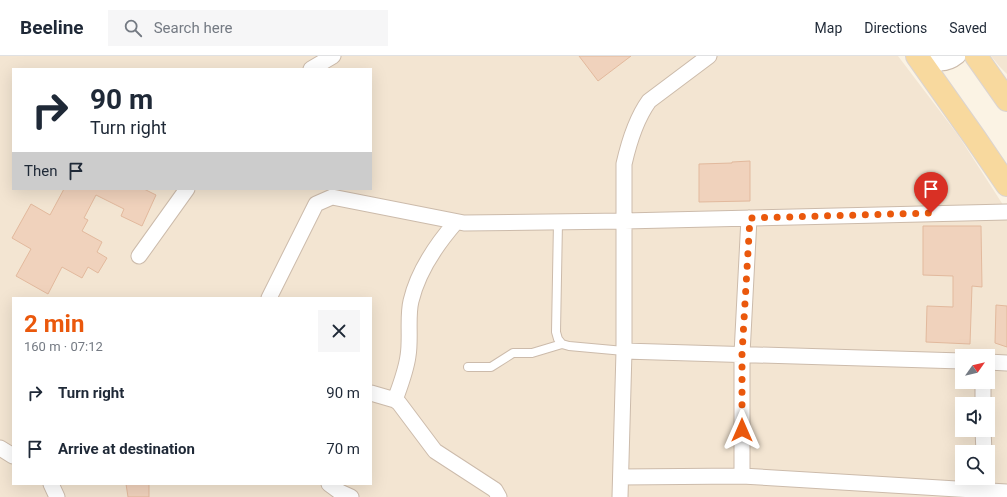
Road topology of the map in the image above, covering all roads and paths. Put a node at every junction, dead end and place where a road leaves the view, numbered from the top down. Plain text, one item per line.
1 (333, 56) edge
2 (709, 56) edge
3 (918, 56) edge
4 (958, 56) edge
5 (976, 56) edge
6 (312, 68) edge
7 (1007, 100) edge
8 (1007, 185) edge
9 (186, 190) edge
10 (1007, 212) edge
11 (750, 218) junction
12 (624, 221) junction
13 (456, 222) junction
14 (558, 222) junction
15 (139, 256) dead end
16 (270, 297) edge
17 (562, 344) junction
18 (624, 351) junction
19 (742, 354) junction
20 (955, 362) edge
21 (995, 362) edge
22 (1007, 363) edge
23 (468, 367) dead end
24 (372, 393) edge
25 (395, 400) junction
26 (0, 448) edge
27 (12, 455) edge
28 (742, 476) junction
29 (621, 477) junction
30 (955, 484) edge
31 (52, 485) edge
32 (330, 485) edge
33 (984, 485) edge
34 (1007, 492) edge
35 (57, 497) edge
36 (351, 497) edge
37 (498, 497) edge
38 (620, 497) edge

1 - 6 street
2 - 12 street
3 - 4 street
3 - 8 main road
5 - 7 main road
9 - 15 street
10 - 11 street
11 - 12 street
11 - 19 street
12 - 14 street
12 - 18 street
13 - 14 street
13 - 16 street
13 - 25 street
14 - 17 lane
17 - 18 lane
17 - 23 lane
18 - 19 street
18 - 29 street
19 - 20 street
19 - 28 street
21 - 22 street
24 - 25 street
25 - 37 street
26 - 27 street
28 - 29 street
28 - 30 street
29 - 38 street
31 - 35 street
32 - 36 street
33 - 34 street

